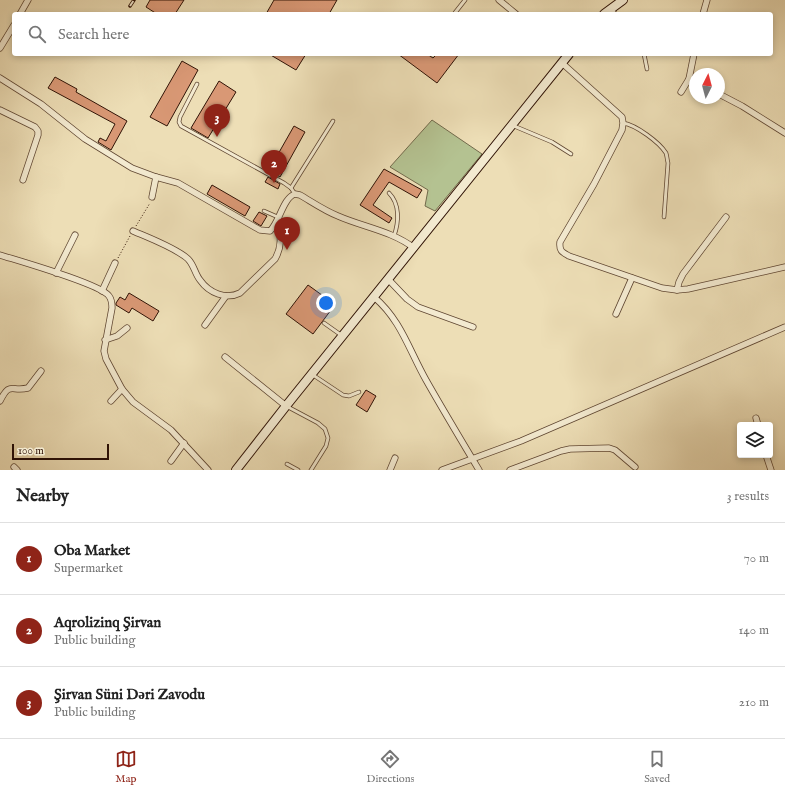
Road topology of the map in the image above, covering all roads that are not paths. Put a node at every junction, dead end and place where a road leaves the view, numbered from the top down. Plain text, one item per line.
1 (28, 0) edge
2 (464, 0) edge
3 (499, 0) edge
4 (623, 0) edge
5 (707, 0) edge
6 (21, 12) edge
7 (455, 12) edge
8 (514, 12) edge
9 (610, 12) edge
10 (704, 12) edge
11 (12, 28) edge
12 (0, 48) edge
13 (567, 56) edge
14 (644, 56) edge
15 (694, 56) edge
16 (562, 63) junction
17 (691, 68) edge
18 (647, 69) dead end
19 (0, 78) edge
20 (689, 79) edge
21 (197, 84) dead end
22 (681, 92) dead end
23 (725, 97) edge
24 (0, 110) edge
25 (333, 121) dead end
26 (623, 123) junction
27 (512, 125) junction
28 (785, 133) edge
29 (571, 154) dead end
30 (156, 178) junction
31 (23, 180) dead end
32 (291, 188) junction
33 (389, 193) dead end
34 (295, 194) junction
35 (152, 197) dead end
36 (264, 211) dead end
37 (664, 217) dead end
38 (726, 217) dead end
39 (279, 220) junction
40 (133, 231) dead end
41 (74, 235) dead end
42 (394, 236) junction
43 (414, 248) junction
44 (0, 255) edge
45 (115, 263) dead end
46 (785, 267) edge
47 (56, 273) junction
48 (632, 278) junction
49 (388, 279) junction
50 (677, 290) junction
51 (102, 291) junction
52 (226, 296) junction
53 (374, 297) junction
54 (616, 314) dead end
55 (324, 322) dead end
56 (205, 325) dead end
57 (473, 327) dead end
58 (785, 327) edge
59 (127, 328) dead end
60 (343, 336) junction
61 (105, 340) junction
62 (225, 357) dead end
63 (41, 371) dead end
64 (312, 374) junction
65 (122, 389) junction
66 (358, 392) dead end
67 (0, 401) edge
68 (111, 401) dead end
69 (286, 406) junction
70 (756, 418) dead end
71 (757, 422) edge
72 (184, 443) junction
73 (395, 458) dead end
74 (767, 458) edge
75 (473, 459) junction
76 (170, 461) dead end
77 (288, 464) dead end
78 (635, 467) dead end
79 (208, 470) edge
80 (236, 470) edge
81 (298, 470) edge
82 (311, 470) edge
83 (390, 470) edge
84 (442, 470) edge
85 (479, 470) edge
86 (510, 470) edge
87 (770, 470) edge

1 - 6 street
2 - 7 lane
3 - 8 street
4 - 9 main road
5 - 10 street
11 - 12 street
13 - 16 main road
14 - 18 lane
15 - 17 street
16 - 26 street
16 - 27 main road
19 - 30 street
20 - 22 street
21 - 32 lane
23 - 28 street
24 - 31 street
25 - 32 lane
26 - 37 lane
26 - 48 street
27 - 29 lane
27 - 43 main road
30 - 35 street
30 - 39 street
32 - 34 lane
33 - 42 lane
34 - 39 street
34 - 42 street
36 - 39 lane
38 - 50 street
39 - 52 street
40 - 52 street
41 - 47 street
42 - 43 street
43 - 49 main road
44 - 47 street
45 - 51 street
46 - 50 street
47 - 51 street
48 - 50 street
48 - 54 street
49 - 53 main road
49 - 57 street
51 - 61 street
52 - 56 street
53 - 60 main road
53 - 75 street
55 - 60 lane
58 - 75 street
59 - 61 street
60 - 64 main road
61 - 65 street
62 - 69 street
63 - 67 street
64 - 66 lane
64 - 69 main road
65 - 68 street
65 - 72 street
69 - 80 main road
69 - 82 lane
70 - 71 street
72 - 76 street
72 - 79 street
73 - 83 street
74 - 87 street
75 - 84 street
75 - 85 street
77 - 81 lane
78 - 86 street

